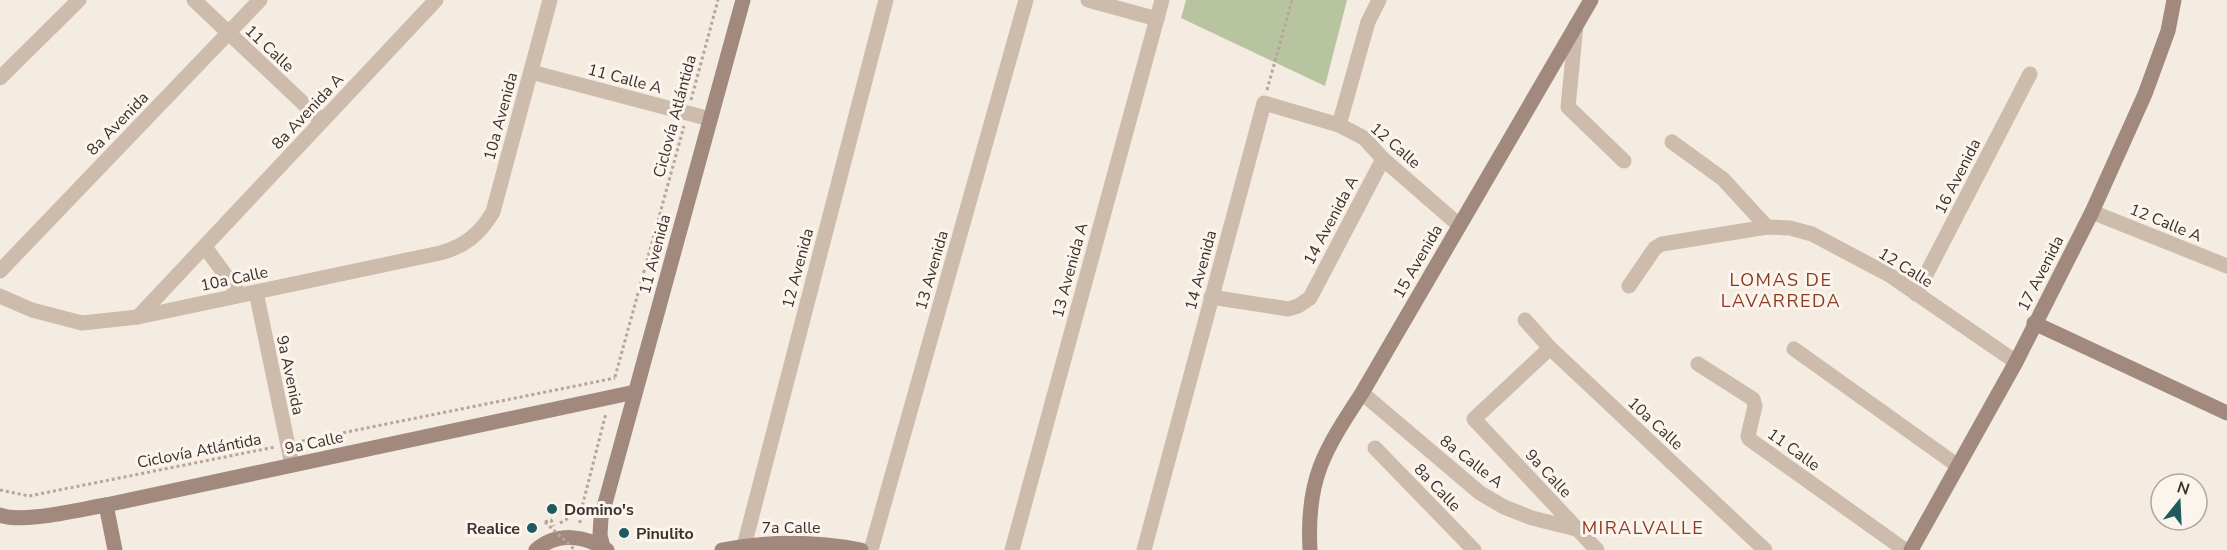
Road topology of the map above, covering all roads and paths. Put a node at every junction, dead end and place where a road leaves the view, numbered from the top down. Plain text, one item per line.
1 (79, 0) edge
2 (194, 0) edge
3 (260, 0) edge
4 (436, 0) edge
5 (550, 0) edge
6 (718, 0) edge
7 (742, 0) edge
8 (886, 0) edge
9 (1026, 0) edge
10 (1088, 0) edge
11 (1162, 0) edge
12 (1292, 0) edge
13 (1379, 0) edge
14 (1591, 0) edge
15 (2174, 0) edge
16 (1157, 19) junction
17 (1576, 25) junction
18 (228, 33) junction
19 (531, 72) junction
20 (2030, 74) dead end
21 (0, 78) edge
22 (1264, 103) junction
23 (688, 113) junction
24 (710, 118) junction
25 (322, 121) junction
26 (1339, 125) junction
27 (1672, 142) dead end
28 (1383, 159) junction
29 (1624, 161) dead end
30 (2092, 212) junction
31 (1459, 225) junction
32 (1767, 227) junction
33 (475, 236) joint
34 (205, 247) junction
35 (2227, 266) edge
36 (0, 271) edge
37 (1629, 286) dead end
38 (256, 292) junction
39 (1916, 294) junction
40 (240, 295) junction
41 (0, 296) edge
42 (1211, 297) junction
43 (138, 317) junction
44 (1525, 320) dead end
45 (2034, 323) junction
46 (1550, 348) junction
47 (1794, 349) dead end
48 (2016, 362) junction
49 (1698, 364) dead end
50 (615, 378) junction
51 (635, 392) junction
52 (1362, 393) junction
53 (610, 398) junction
54 (2227, 414) edge
55 (287, 445) junction
56 (1375, 448) dead end
57 (291, 465) junction
58 (1958, 466) junction
59 (0, 490) edge
60 (106, 505) junction
61 (581, 511) junction
62 (0, 515) edge
63 (601, 518) junction
64 (1576, 529) junction
65 (580, 542) edge
66 (744, 546) junction
67 (605, 549) edge
68 (115, 550) edge
69 (536, 550) edge
70 (722, 550) edge
71 (861, 550) edge
72 (871, 550) edge
73 (1012, 550) edge
74 (1144, 550) edge
75 (1310, 550) edge
76 (1474, 550) edge
77 (1597, 550) edge
78 (1765, 550) edge
79 (1905, 550) edge
80 (1911, 550) edge

1 - 21 street
2 - 18 street, 11 Calle
3 - 18 street, 8a Avenida
4 - 25 street, 8a Avenida A
5 - 19 street, 10a Avenida
6 - 23 path, Ciclovía Atlántida
7 - 24 street, 11 Avenida
8 - 66 street, 12 Avenida
9 - 72 street, 13 Avenida
10 - 16 street
11 - 16 street, 13 Avenida A
12 - 22 path
13 - 26 street
14 - 17 street, 15 Avenida
15 - 30 street, 17 Avenida
16 - 73 street, 13 Avenida A
17 - 29 street
17 - 31 street, 15 Avenida
18 - 25 street, 11 Calle
18 - 36 street, 8a Avenida
19 - 23 street, 11 Calle A
19 - 33 street, 10a Avenida
20 - 39 street, 16 Avenida
22 - 26 street, 12 Calle
22 - 42 street, 14 Avenida
23 - 24 street, 11 Calle A
23 - 50 path, Ciclovía Atlántida
24 - 51 street, 11 Avenida
25 - 34 street, 8a Avenida A
26 - 28 street, 12 Calle
27 - 32 street
28 - 31 street, 12 Calle
28 - 42 street, 14 Avenida A
30 - 35 street, 12 Calle A
30 - 45 street, 17 Avenida
31 - 52 street, 15 Avenida
32 - 37 street
32 - 39 street, 12 Calle
33 - 38 street, 10a Calle
34 - 40 street
34 - 43 street, 8a Avenida A
38 - 40 street, 10a Calle
38 - 55 street, 9a Avenida
39 - 48 street, 12 Calle
40 - 43 street, 10a Calle
41 - 43 street, 10a Calle
42 - 74 street, 14 Avenida
44 - 46 street, 10a Calle
45 - 48 street, 17 Avenida
45 - 54 street
46 - 64 street, 9a Calle
46 - 78 street, 10a Calle
47 - 58 street
48 - 58 street, 17 Avenida
49 - 79 street, 11 Calle
50 - 53 path, Ciclovía Atlántida
50 - 55 path, Ciclovía Atlántida
51 - 53 street, 9a Calle
51 - 63 street, 11 Avenida
52 - 64 street, 8a Calle A
52 - 75 street, 15 Avenida
53 - 57 street, 9a Calle
53 - 61 path, Ciclovía Atlántida
55 - 57 street, 9a Avenida
55 - 59 path, Ciclovía Atlántida
56 - 76 street, 8a Calle
57 - 60 street, 9a Calle
58 - 80 street, 17 Avenida
60 - 62 street, 9a Calle
60 - 68 street
61 - 63 path
61 - 65 path, Ciclovía Atlántida
61 - 65 path, bridge
63 - 65 street, 11 Avenida
63 - 67 street, 11 Avenida
64 - 77 street, 9a Calle
65 - 67 street
65 - 69 street
66 - 70 street, 7a Calle
66 - 71 street, 7a Calle

